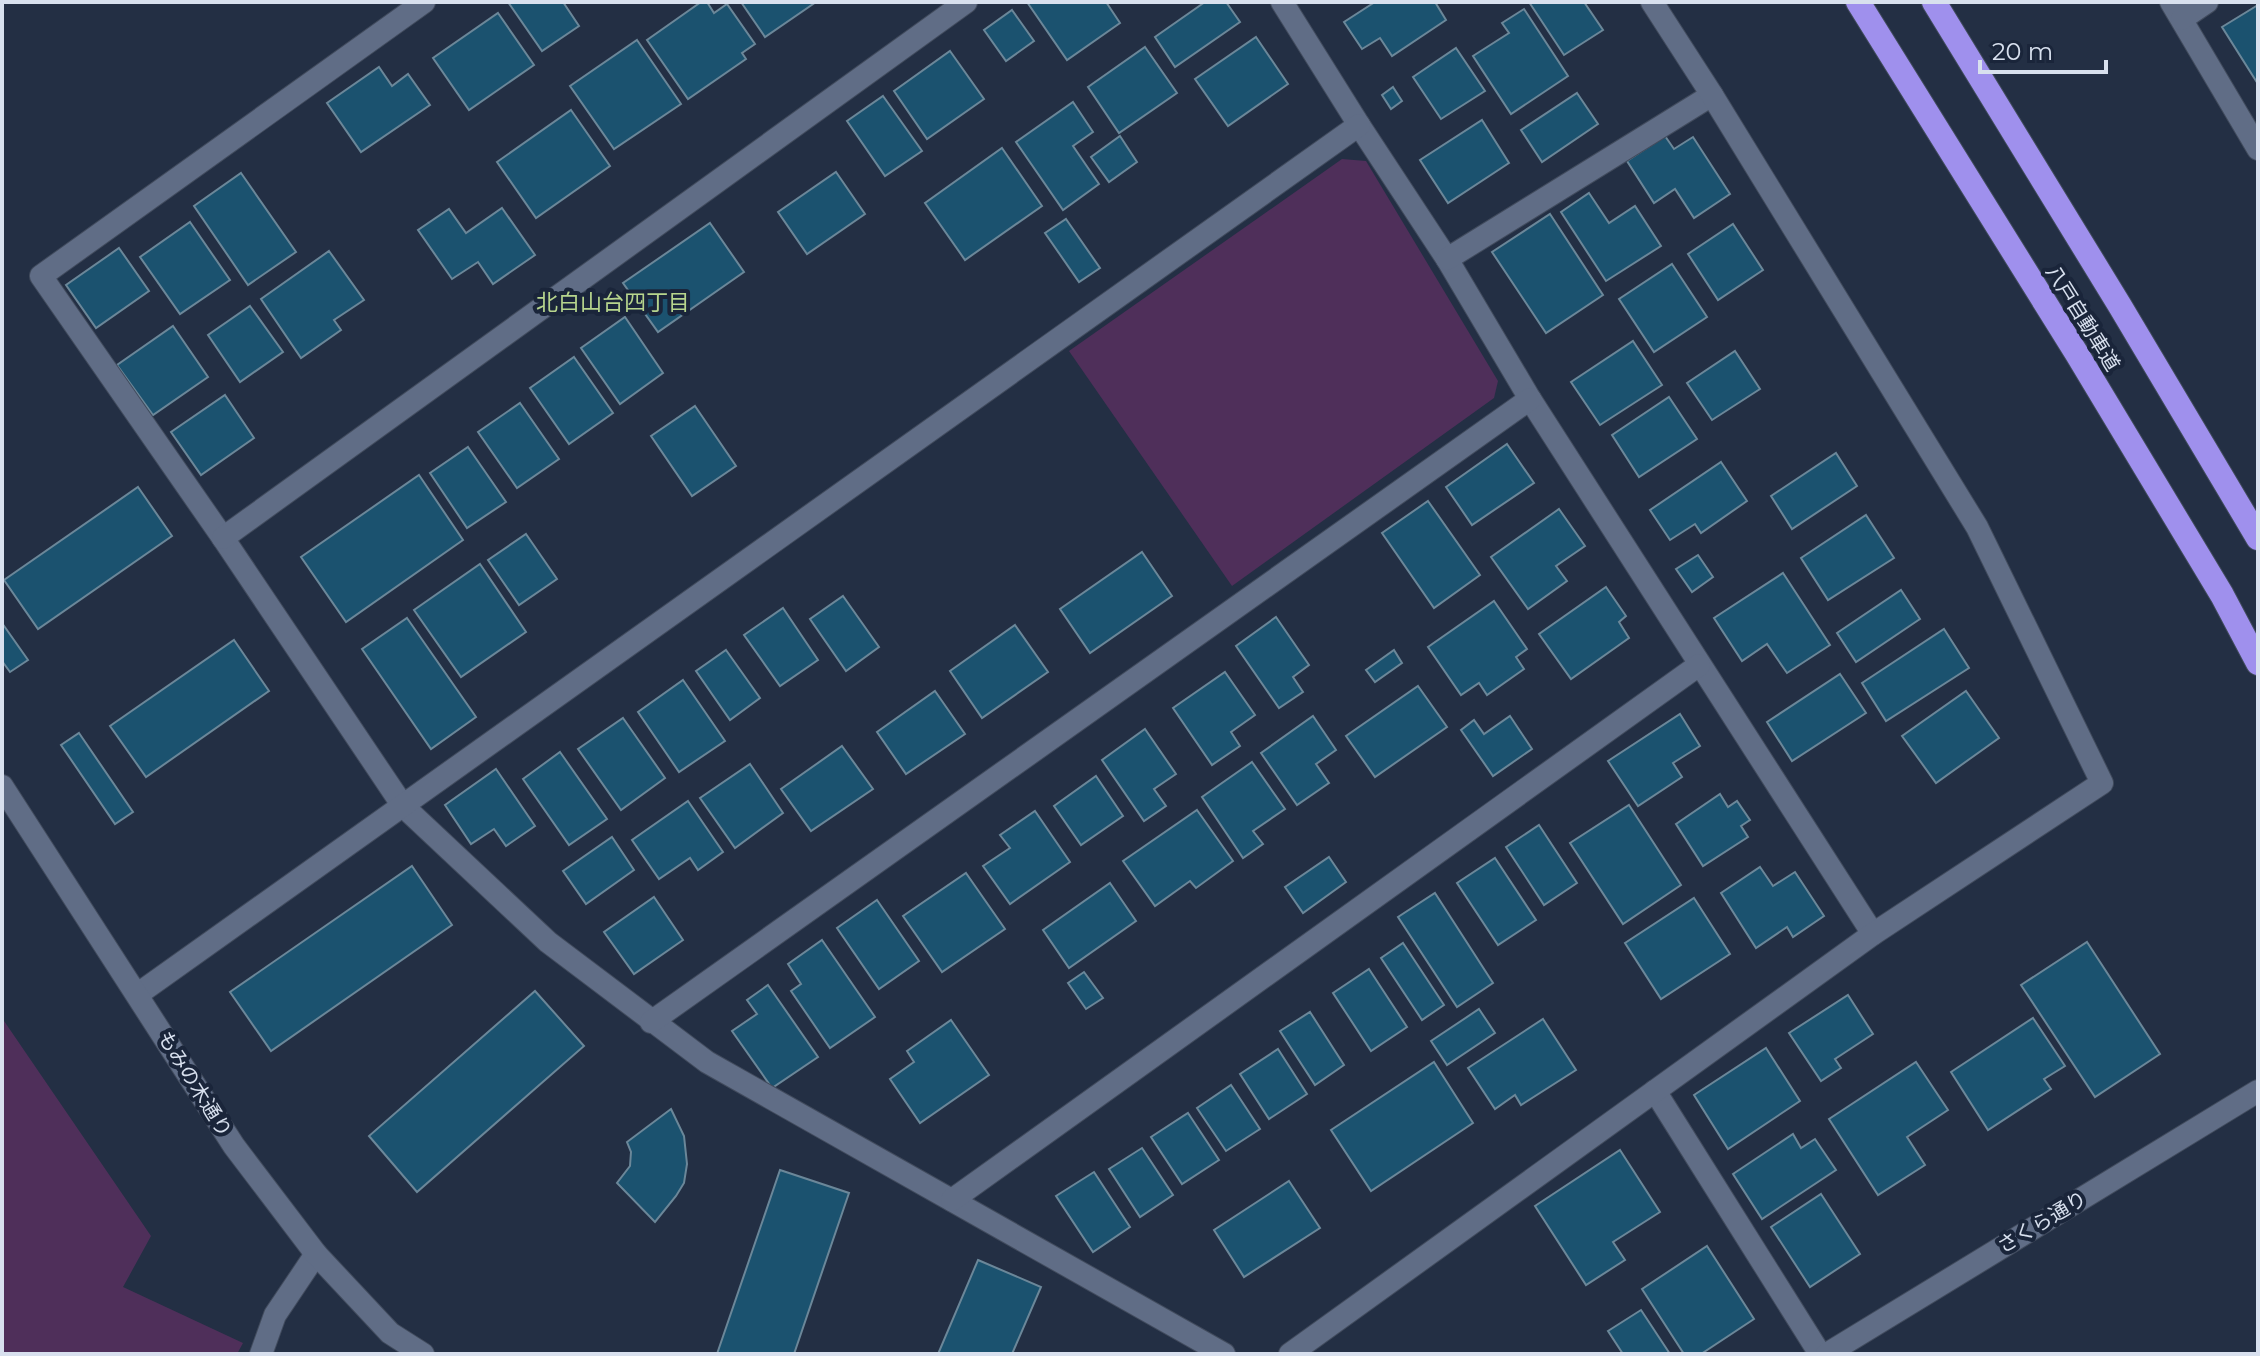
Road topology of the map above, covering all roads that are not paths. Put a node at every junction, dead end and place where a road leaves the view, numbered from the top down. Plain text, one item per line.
1 (424, 2) edge
2 (966, 2) edge
3 (1282, 2) edge
4 (1652, 2) edge
5 (1858, 2) edge
6 (1934, 2) edge
7 (2207, 2) edge
8 (2176, 10) edge
9 (1712, 95) junction
10 (1359, 125) junction
11 (2258, 149) edge
12 (1447, 259) junction
13 (1530, 399) junction
14 (223, 538) junction
15 (2258, 538) edge
16 (2258, 663) edge
17 (1699, 665) junction
18 (2, 786) edge
19 (403, 806) junction
20 (1873, 934) junction
21 (138, 994) junction
22 (651, 1022) junction
23 (1655, 1091) junction
24 (2258, 1091) edge
25 (952, 1200) junction
26 (316, 1254) junction
27 (261, 1354) edge
28 (423, 1354) edge
29 (1224, 1354) edge
30 (1290, 1354) edge
31 (1820, 1354) edge
32 (1827, 1354) edge

1 - 14 street
2 - 14 street
3 - 10 street
4 - 9 street
5 - 16 highway, 八戸自動車道
6 - 15 highway, 八戸自動車道
7 - 8 street
8 - 11 street
9 - 12 street
9 - 20 street
10 - 12 street
10 - 19 street
12 - 13 street
13 - 17 street
13 - 22 street
14 - 19 street
17 - 20 street
17 - 25 street
18 - 21 street, もみの木通り
19 - 21 street
19 - 22 street
20 - 23 street
21 - 26 street, もみの木通り
22 - 25 street
23 - 30 street
23 - 31 street
24 - 32 street, さくら通り
25 - 29 street
26 - 27 street
26 - 28 street, もみの木通り

